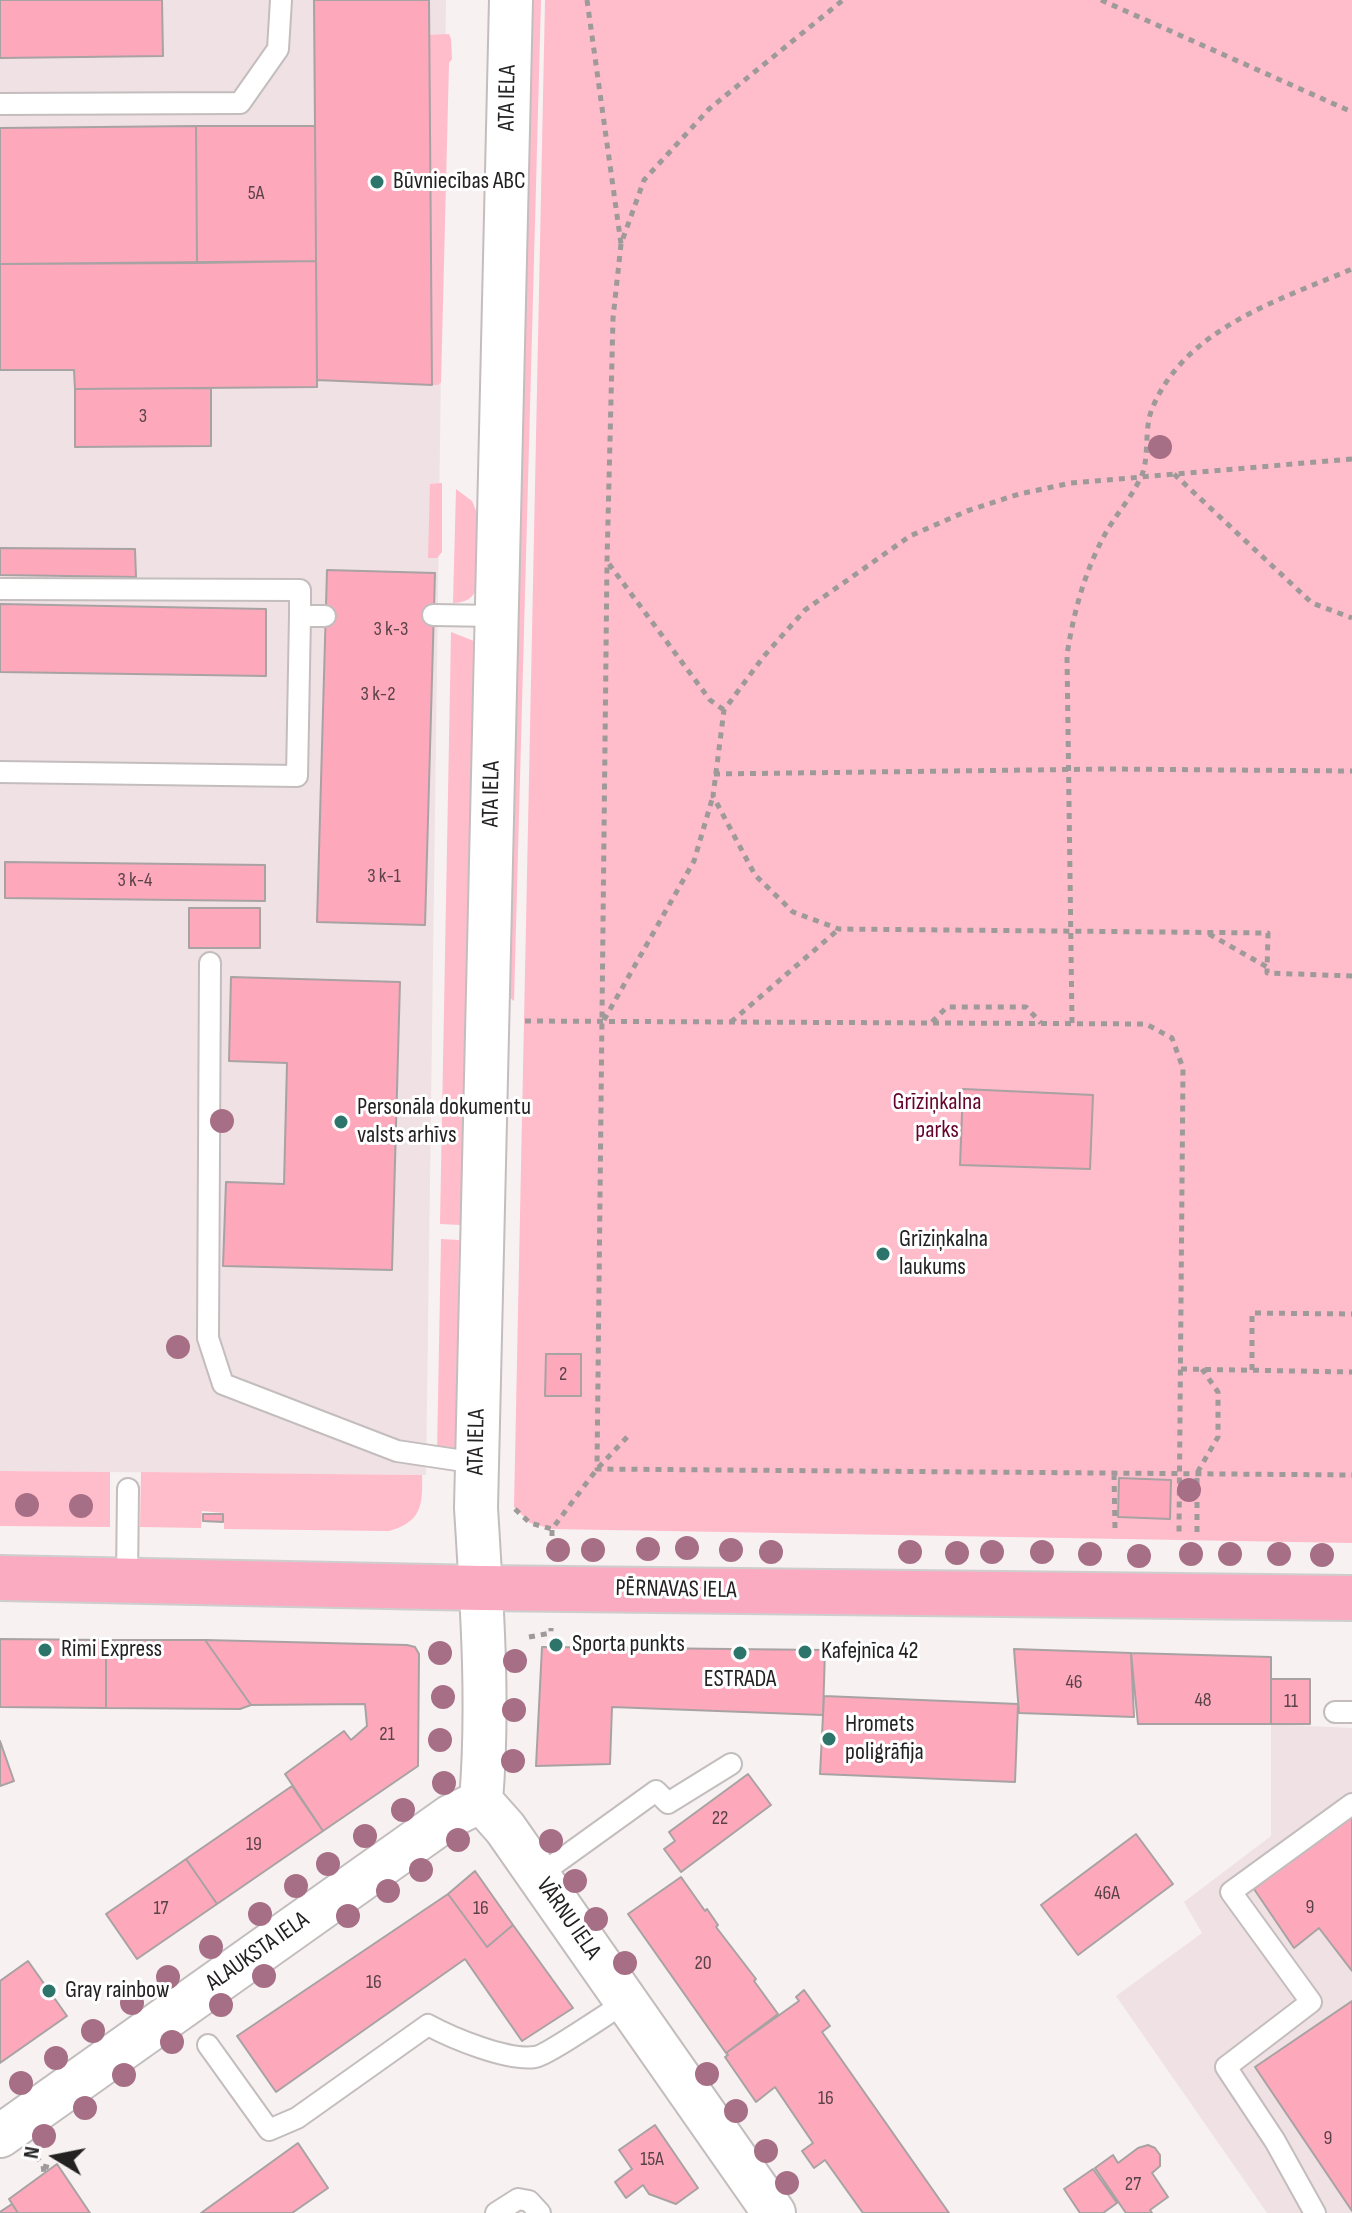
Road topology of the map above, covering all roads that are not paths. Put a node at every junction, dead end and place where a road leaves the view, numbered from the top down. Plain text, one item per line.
1 (281, 0) edge
2 (511, 0) edge
3 (0, 104) edge
4 (0, 589) edge
5 (433, 615) dead end
6 (300, 616) junction
7 (325, 616) dead end
8 (497, 616) junction
9 (0, 772) edge
10 (210, 963) dead end
11 (477, 1463) junction
12 (128, 1489) dead end
13 (0, 1578) edge
14 (127, 1580) junction
15 (481, 1588) junction
16 (1352, 1598) edge
17 (731, 1764) dead end
18 (481, 1801) junction
19 (1352, 1804) edge
20 (538, 1876) junction
21 (626, 2002) junction
22 (208, 2045) dead end
23 (0, 2136) edge
24 (496, 2213) edge
25 (540, 2213) edge
26 (774, 2213) edge
27 (1315, 2213) edge

1 - 3 lane
2 - 8 street, ATA IELA
4 - 6 lane
5 - 8 lane
6 - 7 lane
6 - 9 lane
8 - 11 street, ATA IELA
10 - 11 lane
11 - 15 street, ATA IELA
12 - 14 lane
13 - 14 main road, PĒRNAVAS IELA
14 - 15 main road, PĒRNAVAS IELA
15 - 16 main road, PĒRNAVAS IELA
15 - 18 street
17 - 20 lane
18 - 20 street, VĀRNU IELA
18 - 23 street, ALAUKSTA IELA
19 - 27 lane
20 - 21 street, VĀRNU IELA
21 - 22 lane
21 - 26 street, VĀRNU IELA
24 - 25 lane

